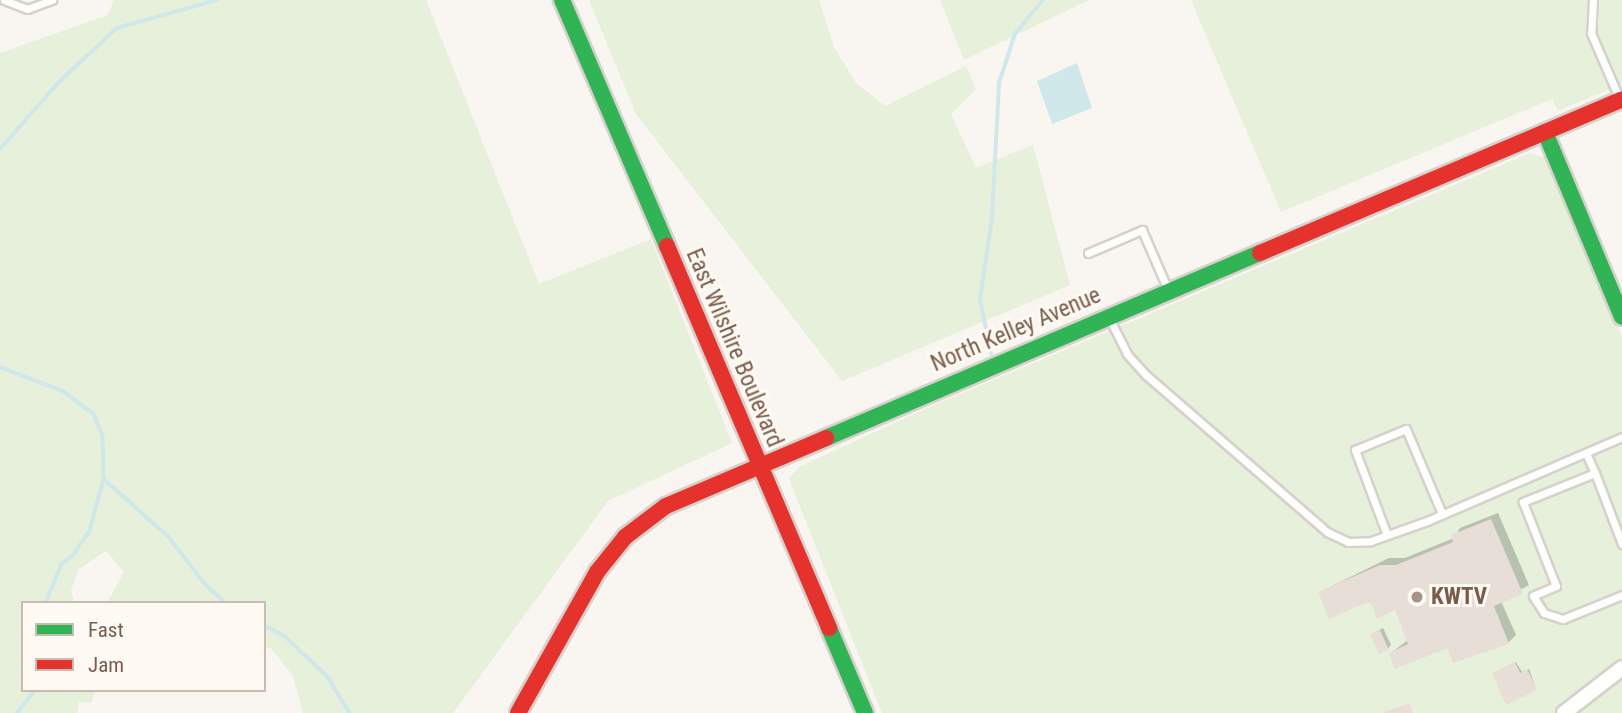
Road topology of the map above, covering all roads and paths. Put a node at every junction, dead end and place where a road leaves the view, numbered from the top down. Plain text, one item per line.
1 (4, 0) edge
2 (52, 0) edge
3 (562, 0) edge
4 (1593, 0) edge
5 (1621, 99) edge
6 (1545, 132) junction
7 (1088, 253) dead end
8 (1169, 290) junction
9 (1108, 316) junction
10 (1622, 317) edge
11 (1622, 438) edge
12 (1586, 453) junction
13 (759, 464) junction
14 (1595, 473) junction
15 (1442, 514) junction
16 (1387, 536) junction
17 (1622, 544) edge
18 (1622, 595) edge
19 (1622, 668) edge
20 (518, 713) edge
21 (865, 713) edge
22 (1564, 713) edge

1 - 2 lane
3 - 13 main road, East Wilshire Boulevard
4 - 5 lane
5 - 6 main road, North Kelley Avenue
6 - 8 main road, North Kelley Avenue
6 - 10 main road
7 - 8 lane
8 - 9 main road, North Kelley Avenue
9 - 13 main road, North Kelley Avenue
9 - 16 lane
11 - 12 lane
12 - 14 lane
12 - 15 lane
13 - 20 main road, North Kelley Avenue
13 - 21 main road, East Wilshire Boulevard
14 - 17 lane
14 - 18 lane
15 - 16 lane
15 - 16 lane
19 - 22 street

